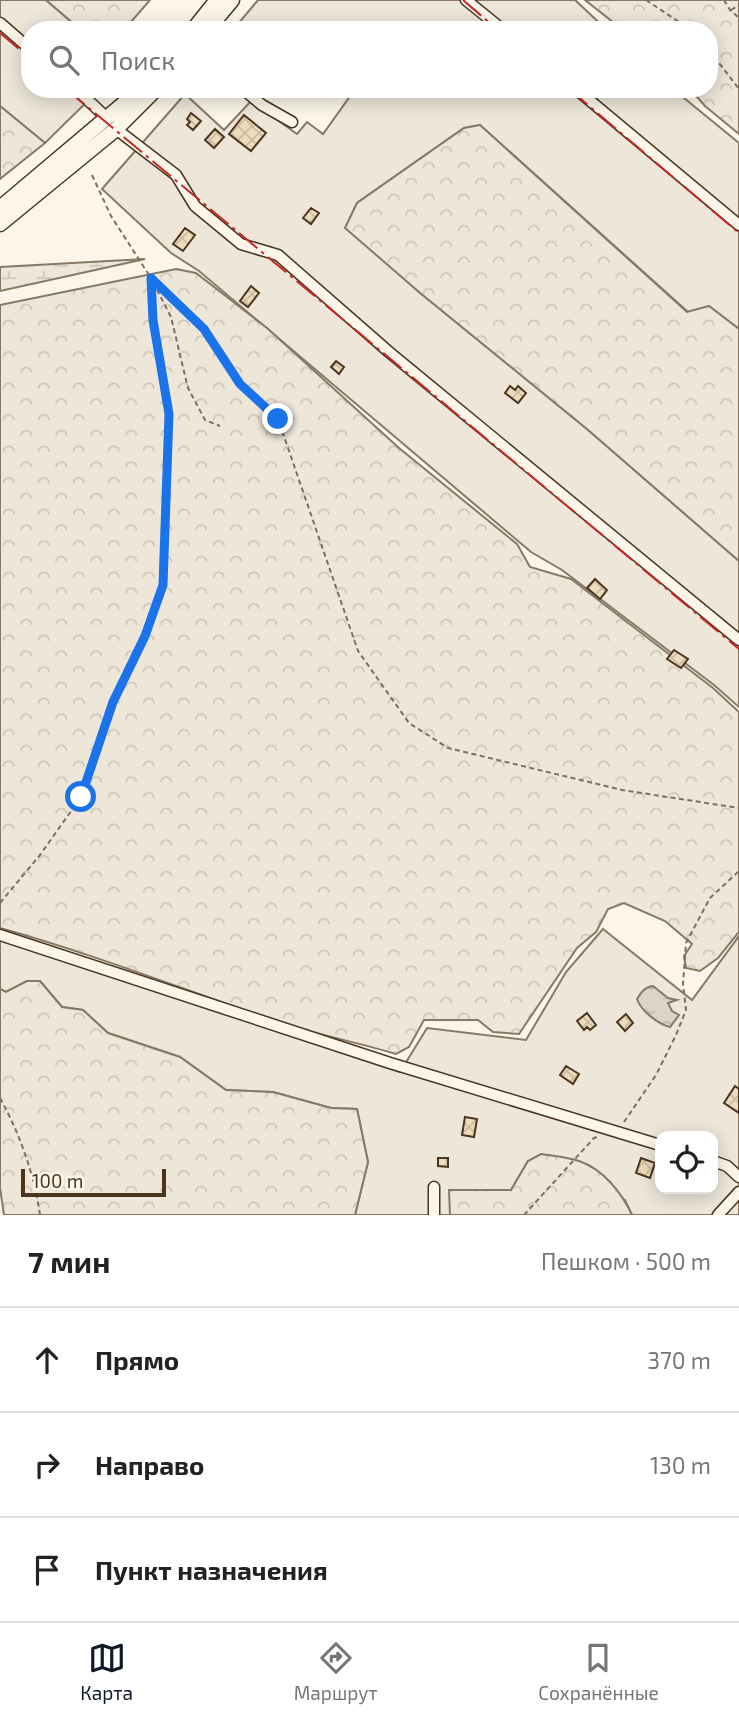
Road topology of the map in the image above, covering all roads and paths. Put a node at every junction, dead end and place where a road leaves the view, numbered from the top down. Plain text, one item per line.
1 (217, 0) edge
2 (232, 0) edge
3 (466, 0) edge
4 (646, 0) edge
5 (724, 0) edge
6 (739, 5) edge
7 (730, 10) junction
8 (739, 18) edge
9 (200, 21) edge
10 (214, 21) edge
11 (492, 21) edge
12 (678, 21) edge
13 (0, 23) edge
14 (21, 41) edge
15 (718, 62) edge
16 (739, 89) edge
17 (85, 98) edge
18 (134, 98) edge
19 (145, 98) edge
20 (254, 98) edge
21 (587, 98) edge
22 (292, 122) dead end
23 (112, 124) junction
24 (92, 175) dead end
25 (0, 208) edge
26 (0, 224) edge
27 (739, 225) edge
28 (151, 278) junction
29 (220, 426) dead end
30 (739, 640) edge
31 (739, 808) edge
32 (739, 872) edge
33 (0, 903) edge
34 (0, 935) edge
35 (0, 1098) edge
36 (619, 1132) junction
37 (655, 1143) edge
38 (718, 1163) edge
39 (739, 1177) edge
40 (434, 1187) dead end
41 (739, 1192) edge
42 (40, 1215) edge
43 (434, 1215) edge
44 (524, 1215) edge
45 (718, 1215) edge

1 - 9 main road
2 - 10 main road
3 - 11 street
4 - 12 path
5 - 7 path
6 - 7 path
7 - 8 path
13 - 14 street
15 - 16 path
17 - 23 street
18 - 23 main road
19 - 23 main road
20 - 22 street
21 - 27 street
23 - 25 main road
23 - 26 main road
23 - 30 street
24 - 28 path
28 - 29 path
28 - 31 path
28 - 33 path
32 - 36 path
34 - 36 street
35 - 42 path
36 - 37 street
36 - 44 path
38 - 39 street
40 - 43 street
41 - 45 street

